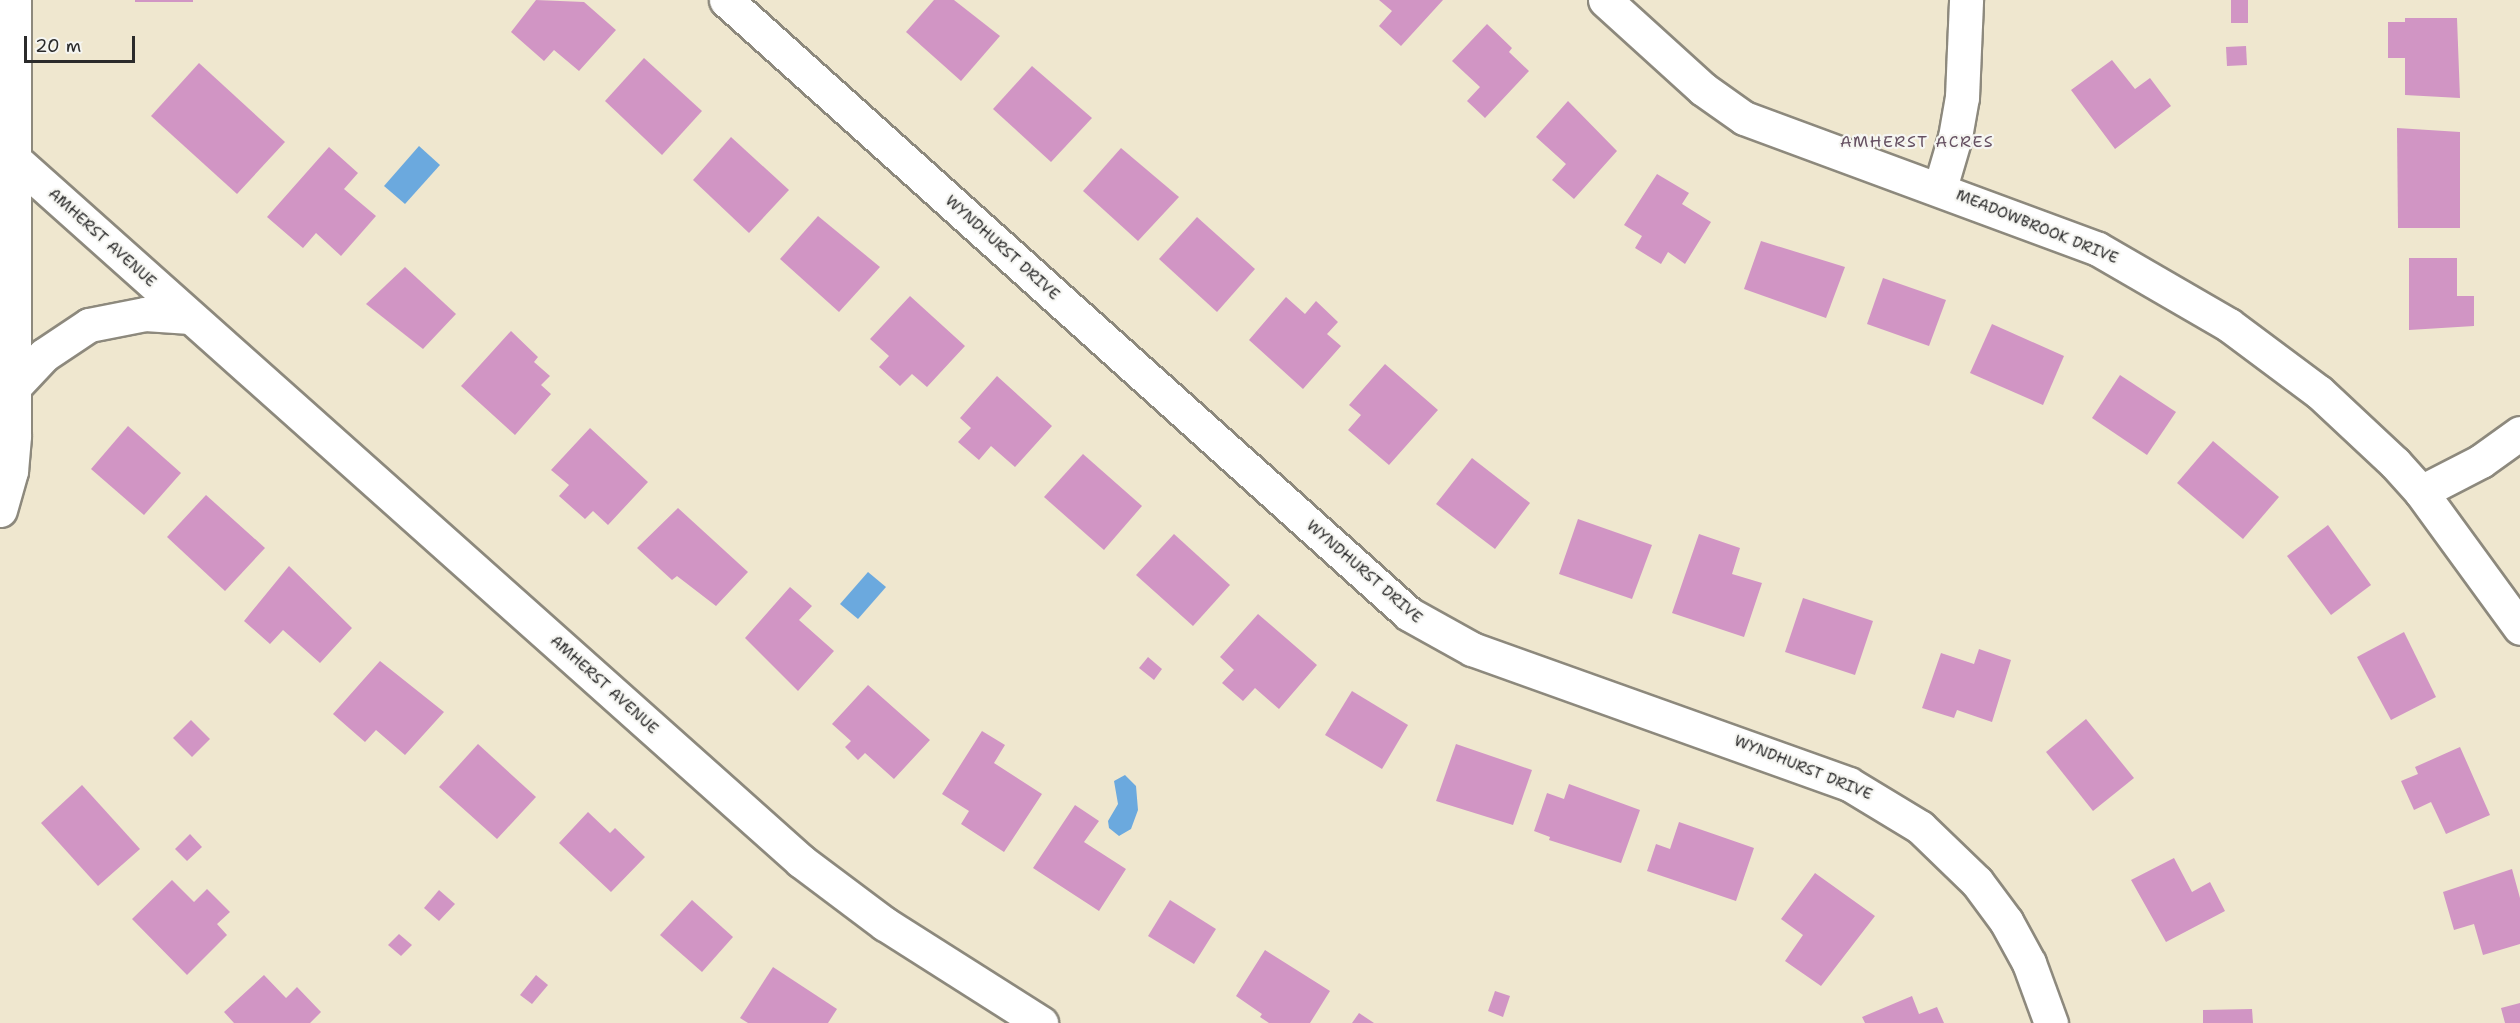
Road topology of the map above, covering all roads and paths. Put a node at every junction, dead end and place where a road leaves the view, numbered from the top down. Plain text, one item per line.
1 (14, 0) edge
2 (726, 0) edge
3 (1605, 0) edge
4 (1966, 0) edge
5 (14, 159) junction
6 (1940, 188) junction
7 (190, 317) junction
8 (14, 387) junction
9 (2520, 433) edge
10 (2421, 492) junction
11 (0, 510) edge
12 (2520, 628) edge
13 (1041, 1023) edge
14 (2051, 1023) edge

1 - 5 street
2 - 14 street, WYNDHURST DRIVE
3 - 6 street, MEADOWBROOK DRIVE
4 - 6 street
5 - 7 street, AMHERST AVENUE
5 - 8 street
6 - 10 street, MEADOWBROOK DRIVE
7 - 8 street
7 - 13 street, AMHERST AVENUE
8 - 11 street
9 - 10 street
10 - 12 street, MEADOWBROOK DRIVE

